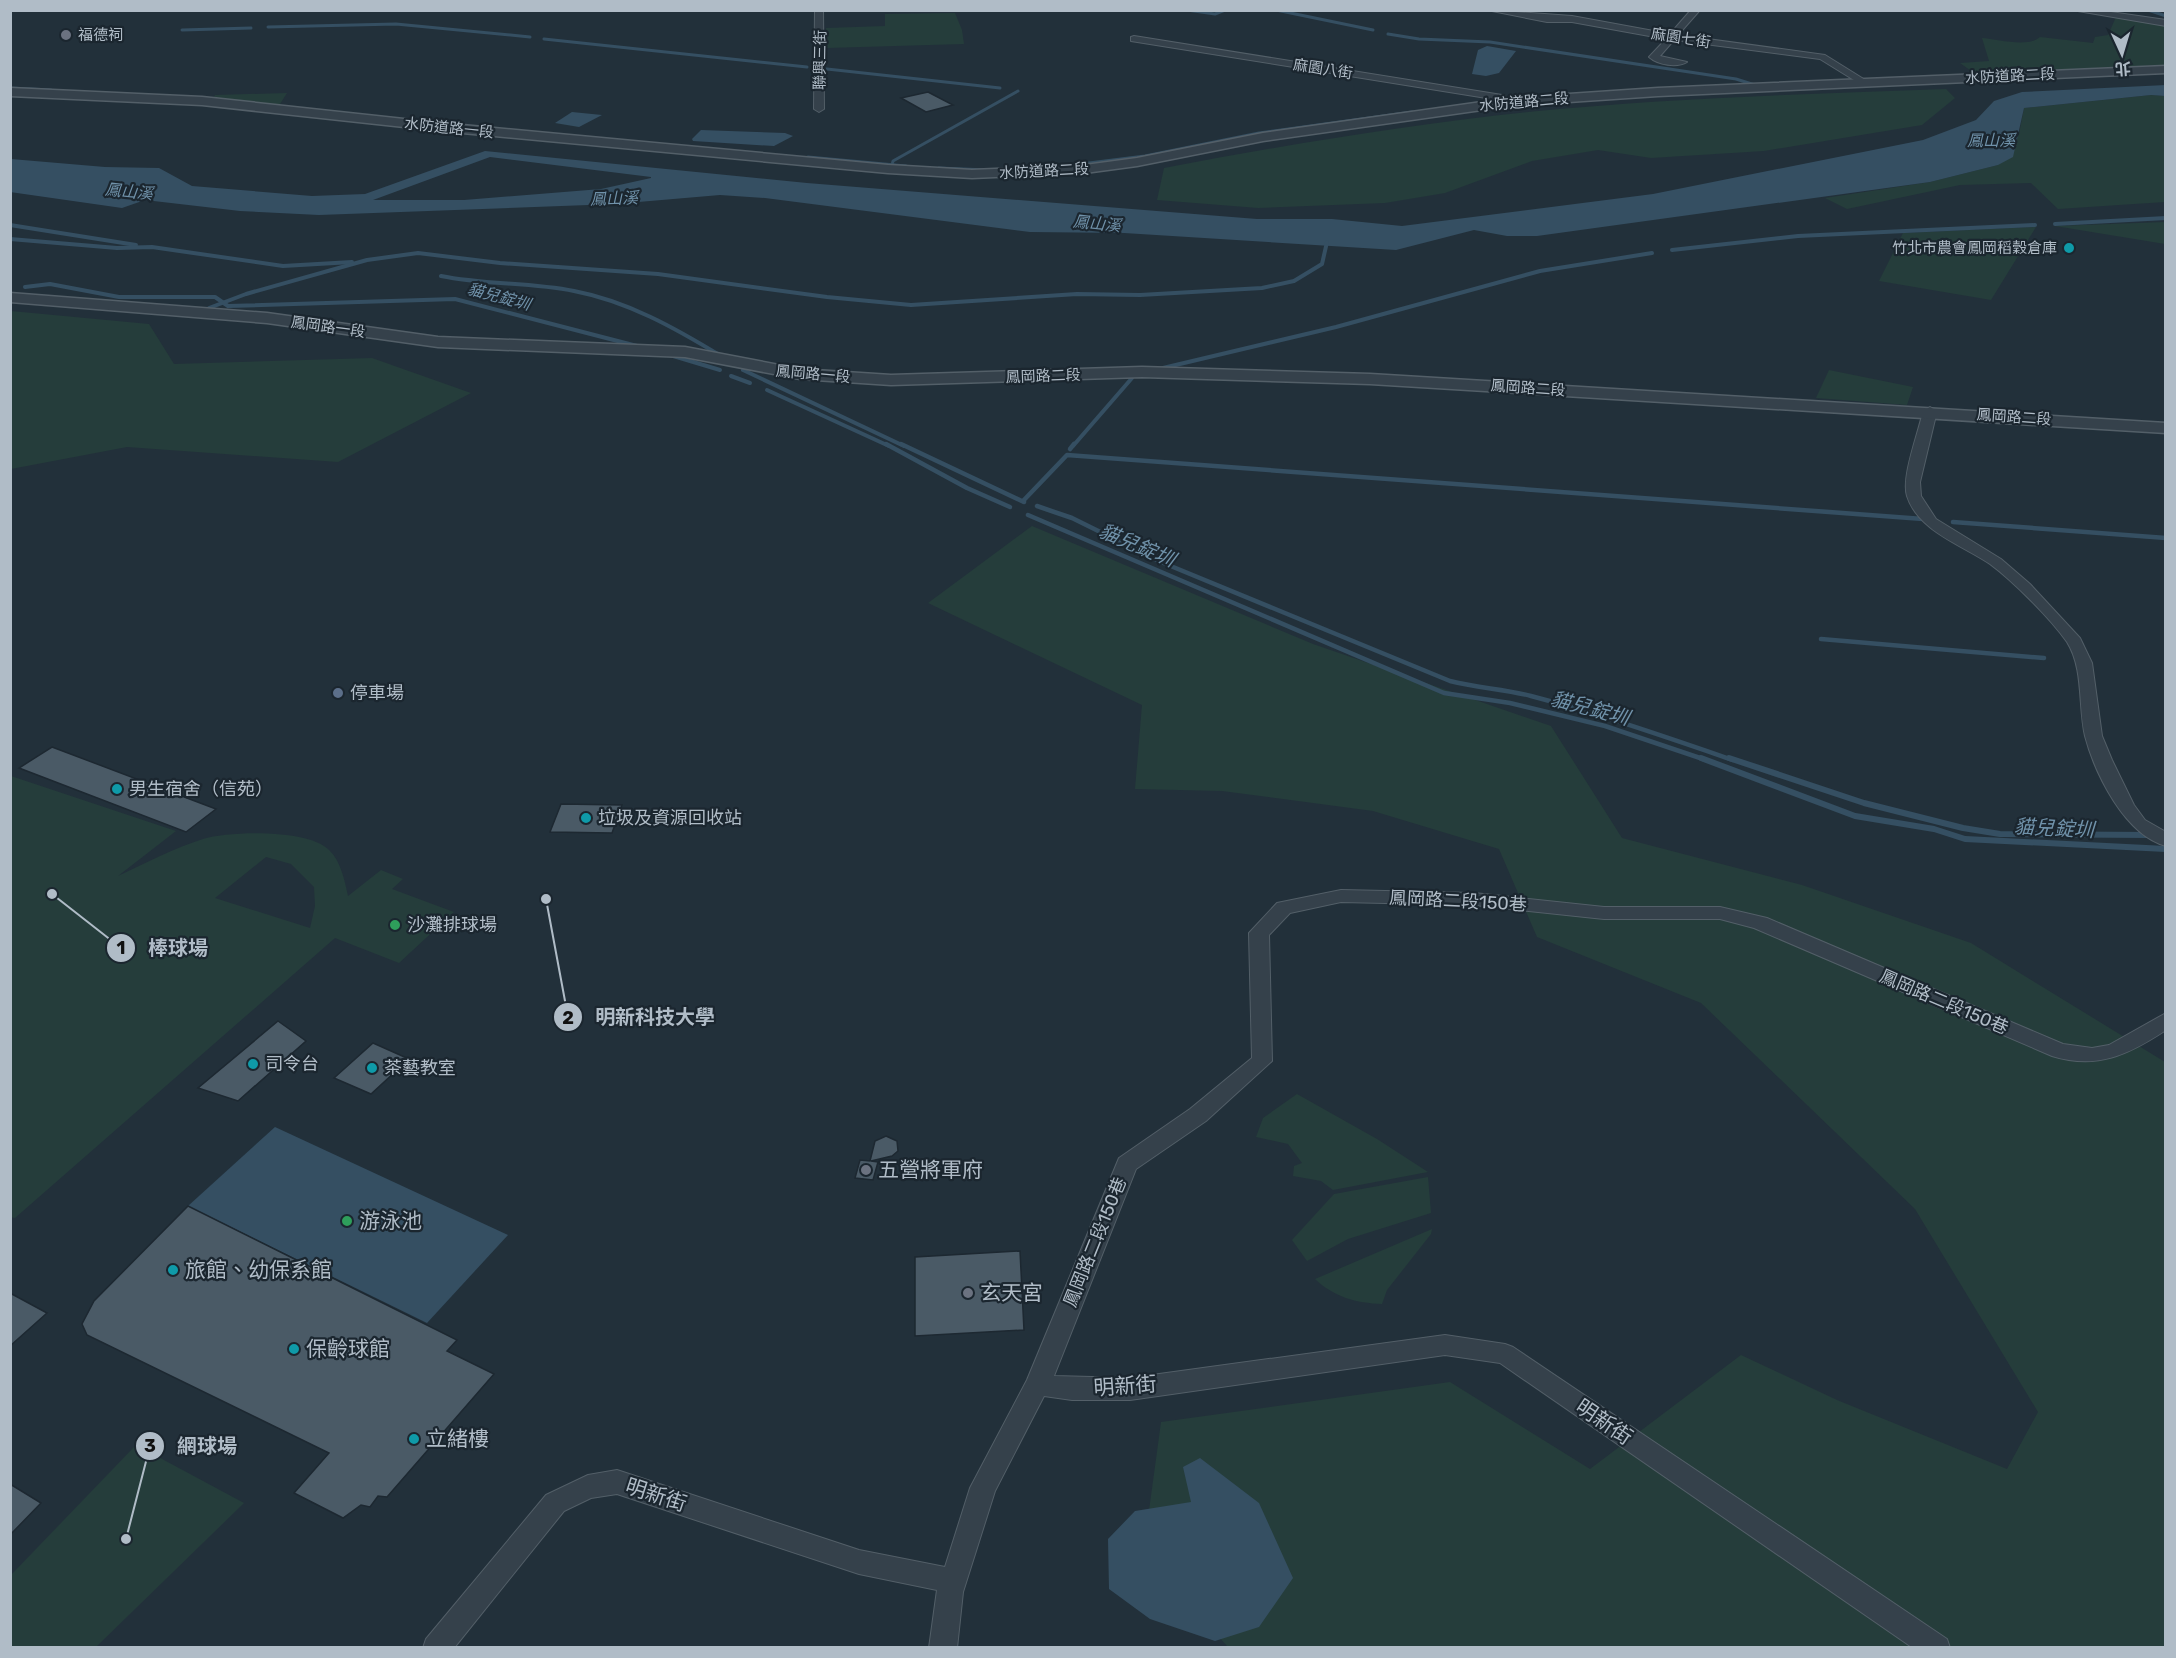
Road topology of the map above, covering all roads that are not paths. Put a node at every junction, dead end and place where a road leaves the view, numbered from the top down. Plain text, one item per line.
1 (819, 10) edge
2 (1491, 10) edge
3 (1696, 10) edge
4 (2076, 10) edge
5 (2166, 23) edge
6 (1672, 37) junction
7 (1134, 39) dead end
8 (1682, 62) dead end
9 (2166, 69) edge
10 (1862, 81) junction
11 (10, 92) edge
12 (1506, 100) junction
13 (819, 109) dead end
14 (888, 169) joint
15 (10, 297) edge
16 (891, 380) joint
17 (1930, 411) junction
18 (2166, 428) edge
19 (2166, 840) edge
20 (2166, 1020) edge
21 (1038, 1384) junction
22 (953, 1581) junction
23 (436, 1647) edge
24 (943, 1647) edge
25 (1937, 1647) edge

1 - 13 street, 聯興三街
2 - 6 street, 麻園七街
3 - 6 street
4 - 5 street
6 - 8 street
6 - 10 street, 麻園七街
7 - 12 street, 麻園八街
9 - 10 street, 水防道路二段
10 - 12 street, 水防道路二段
11 - 14 street, 水防道路一段
12 - 14 street, 水防道路二段
15 - 16 street, 鳳岡路一段
16 - 17 street, 鳳岡路二段
17 - 18 street, 鳳岡路二段
17 - 19 street
20 - 21 street, 鳳岡路二段150巷
21 - 22 street
21 - 25 street, 明新街
22 - 23 street, 明新街
22 - 24 street

